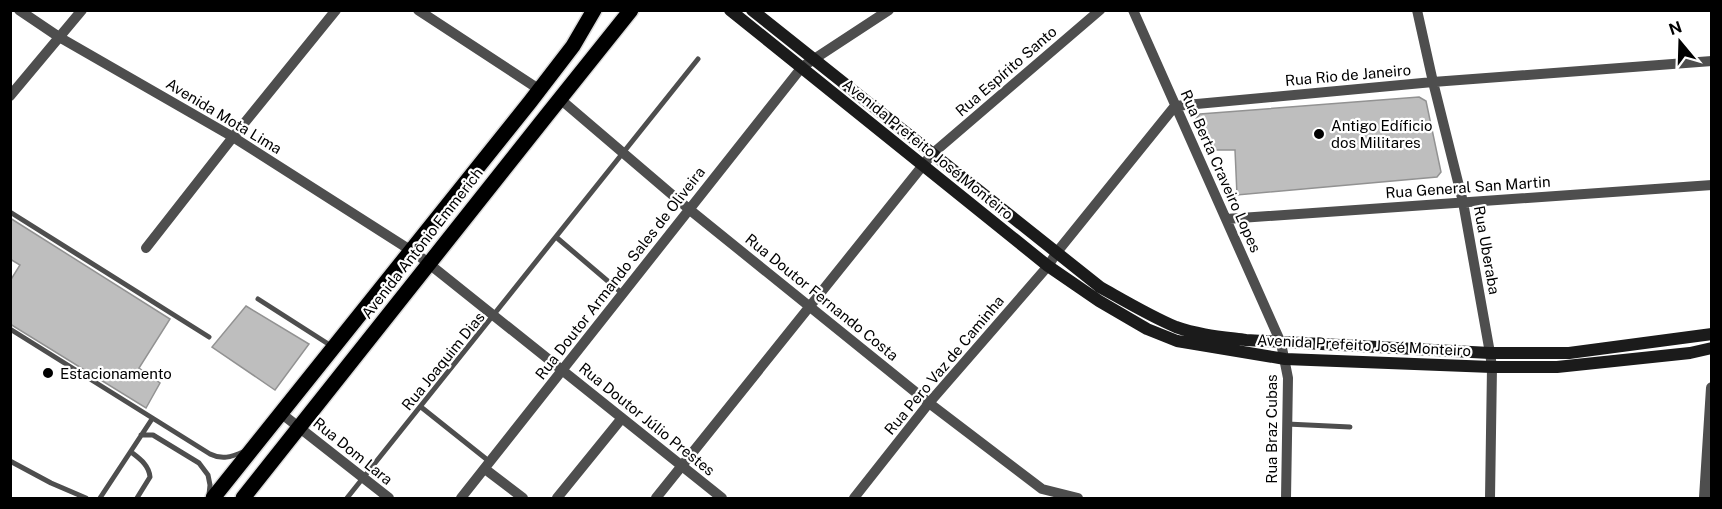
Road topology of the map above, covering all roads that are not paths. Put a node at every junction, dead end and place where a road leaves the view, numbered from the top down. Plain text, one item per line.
1 (19, 10) edge
2 (82, 10) edge
3 (336, 10) edge
4 (418, 10) edge
5 (594, 10) edge
6 (631, 10) edge
7 (730, 10) edge
8 (752, 10) edge
9 (889, 10) edge
10 (1100, 10) edge
11 (1133, 10) edge
12 (1418, 10) edge
13 (59, 37) junction
14 (698, 59) dead end
15 (813, 59) junction
16 (1712, 62) edge
17 (802, 67) junction
18 (1433, 82) junction
19 (540, 90) junction
20 (10, 96) edge
21 (560, 99) junction
22 (1175, 106) junction
23 (233, 137) junction
24 (624, 153) junction
25 (928, 160) junction
26 (1712, 185) edge
27 (1463, 202) junction
28 (690, 210) junction
29 (10, 212) edge
30 (1226, 219) junction
31 (556, 237) junction
32 (146, 248) dead end
33 (411, 250) junction
34 (1057, 252) junction
35 (429, 263) junction
36 (1048, 266) junction
37 (622, 294) junction
38 (258, 298) dead end
39 (810, 306) junction
40 (494, 316) junction
41 (10, 329) edge
42 (1712, 334) edge
43 (209, 337) dead end
44 (1281, 343) junction
45 (334, 348) junction
46 (1712, 348) edge
47 (1490, 353) junction
48 (1285, 359) junction
49 (1492, 367) junction
50 (562, 370) junction
51 (1712, 388) edge
52 (929, 403) junction
53 (421, 407) junction
54 (282, 414) junction
55 (621, 418) junction
56 (152, 419) junction
57 (1287, 424) junction
58 (299, 426) junction
59 (1350, 426) dead end
60 (141, 435) junction
61 (253, 449) junction
62 (131, 452) junction
63 (10, 461) edge
64 (487, 465) junction
65 (682, 466) junction
66 (363, 478) junction
67 (1039, 494) edge
68 (86, 498) edge
69 (100, 498) edge
70 (137, 498) edge
71 (211, 498) edge
72 (243, 498) edge
73 (347, 498) edge
74 (389, 498) edge
75 (461, 498) edge
76 (523, 498) edge
77 (557, 498) edge
78 (656, 498) edge
79 (722, 498) edge
80 (854, 498) edge
81 (1078, 498) edge
82 (1286, 498) edge
83 (1490, 498) edge
84 (1705, 498) edge

1 - 13 street, Avenida Mota Lima
2 - 13 street
3 - 23 street
4 - 19 street
5 - 19 main road, Avenida Antônio Emmerich
6 - 21 main road, Avenida Antônio Emmerich
7 - 17 main road, Avenida Prefeito José Monteiro
8 - 15 main road, Avenida Prefeito José Monteiro
9 - 15 street, Rua Doutor Armando Sales de Oliveira
10 - 25 street, Rua Espírito Santo
11 - 22 street, Rua Berta Craveiro Lopes
12 - 18 street, Rua Uberaba
13 - 20 street
13 - 23 street, Avenida Mota Lima
14 - 24 lane, Rua Joaquim Dias
15 - 17 street, Rua Doutor Armando Sales de Oliveira
15 - 25 main road, Avenida Prefeito José Monteiro
16 - 18 street, Rua Rio de Janeiro
17 - 25 main road, Avenida Prefeito José Monteiro
17 - 28 street, Rua Doutor Armando Sales de Oliveira
18 - 22 street, Rua Rio de Janeiro
18 - 27 street, Rua Uberaba
19 - 33 main road, Avenida Antônio Emmerich
21 - 24 street, Rua Doutor Fernando Costa
21 - 35 main road, Avenida Antônio Emmerich
22 - 30 street, Rua Berta Craveiro Lopes
22 - 34 street
23 - 32 street
23 - 33 street, Avenida Mota Lima
24 - 28 street, Rua Doutor Fernando Costa
24 - 31 lane, Rua Joaquim Dias
25 - 34 main road, Avenida Prefeito José Monteiro
25 - 36 main road, Avenida Prefeito José Monteiro
25 - 39 street, Rua Espírito Santo
26 - 27 street, Rua General San Martin
27 - 30 street, Rua General San Martin
27 - 47 street, Rua Uberaba
28 - 37 street, Rua Doutor Armando Sales de Oliveira
28 - 39 street, Rua Doutor Fernando Costa
29 - 43 lane
30 - 44 street, Rua Berta Craveiro Lopes
31 - 37 lane
31 - 40 lane, Rua Joaquim Dias
33 - 35 street, Rua Doutor Júlio Prestes
33 - 45 main road, Avenida Antônio Emmerich
34 - 36 street, Rua Pero Vaz de Caminha
34 - 44 main road, Avenida Prefeito José Monteiro
35 - 40 street, Rua Doutor Júlio Prestes
35 - 58 main road, Avenida Antônio Emmerich
36 - 48 main road, Avenida Prefeito José Monteiro
36 - 52 street, Rua Pero Vaz de Caminha
37 - 50 street, Rua Doutor Armando Sales de Oliveira
38 - 45 lane
39 - 52 street, Rua Doutor Fernando Costa
39 - 65 street, Rua Espírito Santo
40 - 50 street, Rua Doutor Júlio Prestes
40 - 53 lane, Rua Joaquim Dias
41 - 56 lane
42 - 47 main road, Avenida Prefeito José Monteiro
44 - 47 main road, Avenida Prefeito José Monteiro
44 - 48 street, Rua Berta Craveiro Lopes
45 - 54 main road, Avenida Antônio Emmerich
46 - 49 main road, Avenida Prefeito José Monteiro
47 - 49 street, Rua Uberaba
48 - 49 main road, Avenida Prefeito José Monteiro
48 - 57 street, Rua Braz Cubas
49 - 83 street, Rua Uberaba
50 - 55 street, Rua Doutor Júlio Prestes
50 - 64 street, Rua Doutor Armando Sales de Oliveira
51 - 84 street
52 - 67 street, Rua Doutor Fernando Costa
52 - 80 street, Rua Pero Vaz de Caminha
53 - 64 lane
53 - 66 lane, Rua Joaquim Dias
54 - 58 street, Rua Dom Lara
54 - 61 main road, Avenida Antônio Emmerich
55 - 65 street, Rua Doutor Júlio Prestes
55 - 77 street
56 - 60 lane
56 - 61 lane
57 - 59 lane
57 - 82 street, Rua Braz Cubas
58 - 66 street, Rua Dom Lara
58 - 72 main road, Avenida Antônio Emmerich
60 - 62 lane
60 - 71 lane
61 - 71 main road, Avenida Antônio Emmerich
62 - 69 lane
62 - 70 lane
63 - 68 lane
64 - 75 street, Rua Doutor Armando Sales de Oliveira
64 - 76 street
65 - 78 street, Rua Espírito Santo
65 - 79 street, Rua Doutor Júlio Prestes
66 - 73 lane, Rua Joaquim Dias
66 - 74 street, Rua Dom Lara
67 - 81 street, Rua Doutor Fernando Costa

